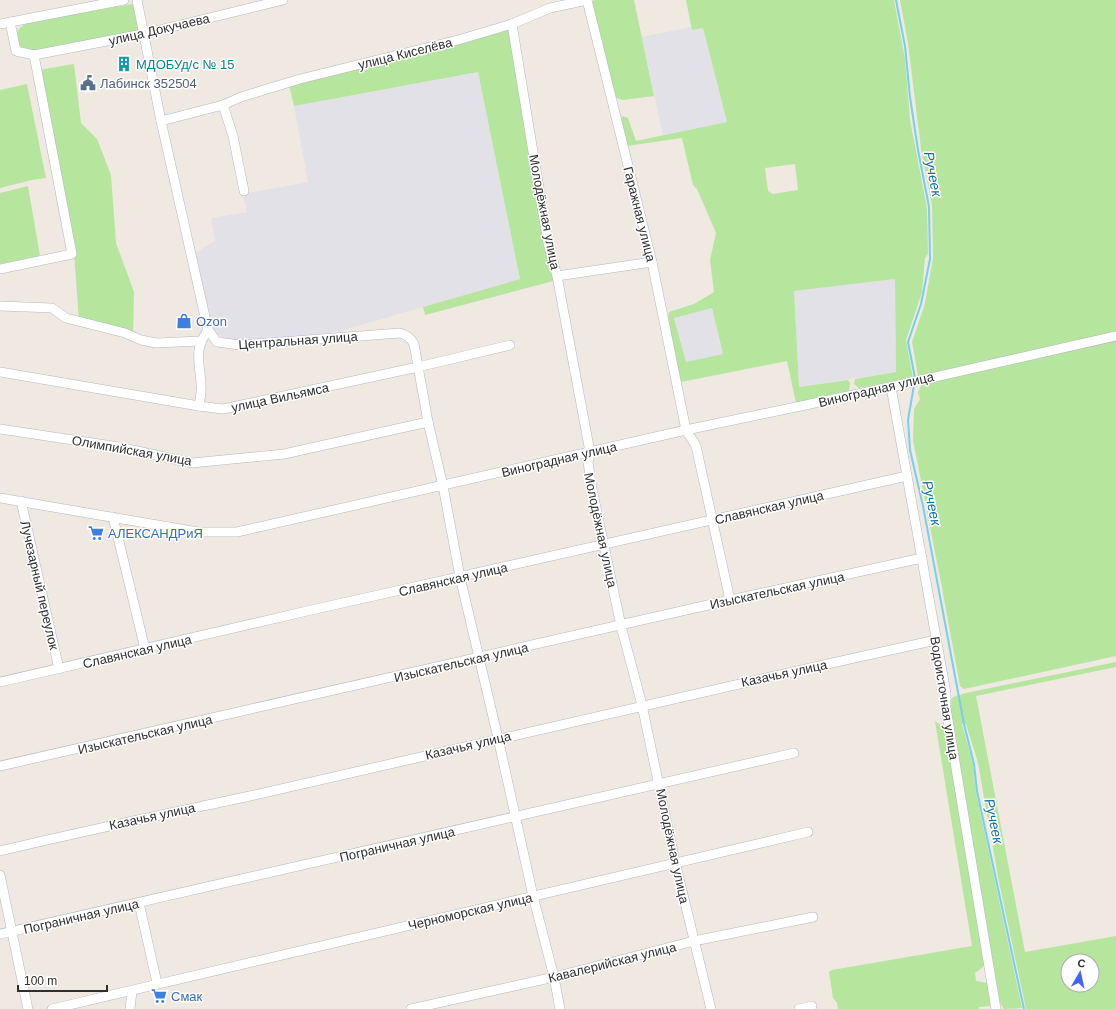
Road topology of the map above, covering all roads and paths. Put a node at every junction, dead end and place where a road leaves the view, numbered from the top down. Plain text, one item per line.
1 (124, 0) edge
2 (137, 0) edge
3 (283, 0) edge
4 (587, 0) edge
5 (10, 22) junction
6 (0, 24) edge
7 (512, 24) junction
8 (143, 34) junction
9 (34, 55) junction
10 (223, 105) junction
11 (161, 122) junction
12 (244, 191) dead end
13 (652, 262) junction
14 (0, 269) edge
15 (558, 276) junction
16 (0, 306) edge
17 (208, 330) junction
18 (1116, 336) edge
19 (200, 341) junction
20 (510, 345) dead end
21 (418, 367) junction
22 (0, 372) edge
23 (891, 387) junction
24 (199, 406) junction
25 (428, 422) junction
26 (0, 428) edge
27 (686, 430) junction
28 (590, 452) junction
29 (907, 476) junction
30 (443, 486) junction
31 (0, 498) edge
32 (21, 501) junction
33 (114, 517) junction
34 (711, 520) junction
35 (605, 544) junction
36 (922, 558) junction
37 (460, 577) junction
38 (730, 600) junction
39 (621, 626) junction
40 (936, 640) junction
41 (145, 649) junction
42 (480, 658) junction
43 (59, 669) junction
44 (0, 682) edge
45 (642, 705) junction
46 (498, 738) junction
47 (794, 753) dead end
48 (0, 766) edge
49 (660, 785) junction
50 (515, 817) junction
51 (808, 832) dead end
52 (0, 851) edge
53 (675, 862) junction
54 (0, 875) edge
55 (533, 896) junction
56 (2, 898) edge
57 (139, 903) junction
58 (813, 917) dead end
59 (12, 932) junction
60 (0, 934) edge
61 (694, 941) junction
62 (554, 977) junction
63 (157, 983) junction
64 (132, 991) junction
65 (812, 1006) dead end
66 (28, 1009) edge
67 (52, 1009) edge
68 (130, 1009) edge
69 (411, 1009) edge
70 (560, 1009) edge
71 (711, 1009) edge
72 (799, 1009) edge
73 (996, 1009) edge

1 - 5 street
2 - 8 street
3 - 8 street, улица Докучаева
4 - 7 street, улица Киселёва
4 - 13 street, Гаражная улица
5 - 6 street
5 - 9 street
7 - 10 street, улица Киселёва
7 - 15 street, Молодёжная улица
8 - 9 street, улица Докучаева
8 - 11 street
9 - 14 street
10 - 11 street, улица Киселёва
10 - 12 street
11 - 17 street
13 - 15 street
13 - 27 street, Гаражная улица
15 - 28 street, Молодёжная улица
16 - 19 street
17 - 19 street
17 - 21 street, Центральная улица
18 - 23 street, Виноградная улица
19 - 24 street
20 - 21 street, улица Вильямса
21 - 24 street, улица Вильямса
21 - 25 street, Центральная улица
22 - 24 street, улица Вильямса
23 - 27 street, Виноградная улица
23 - 29 street, Водоисточная улица
25 - 26 street, Олимпийская улица
25 - 30 street, Центральная улица
27 - 28 street, Виноградная улица
27 - 34 street, Гаражная улица
28 - 30 street, Виноградная улица
28 - 35 street, Молодёжная улица
29 - 34 street, Славянская улица
29 - 36 street, Водоисточная улица
30 - 33 street, Виноградная улица
30 - 37 street, Центральная улица
31 - 32 street, Виноградная улица
32 - 33 street, Виноградная улица
32 - 43 street, Лучезарный переулок
33 - 41 street
34 - 35 street, Славянская улица
34 - 38 street, Гаражная улица
35 - 37 street, Славянская улица
35 - 39 street, Молодёжная улица
36 - 38 street, Изыскательская улица
36 - 40 street, Водоисточная улица
37 - 41 street, Славянская улица
37 - 42 street, Центральная улица
38 - 39 street, Изыскательская улица
39 - 42 street, Изыскательская улица
39 - 45 street, Молодёжная улица
40 - 45 street, Казачья улица
40 - 73 street, Водоисточная улица
41 - 43 street, Славянская улица
42 - 46 street, Центральная улица
42 - 48 street, Изыскательская улица
43 - 44 street, Славянская улица
45 - 46 street, Казачья улица
45 - 49 street, Молодёжная улица
46 - 50 street, Центральная улица
46 - 52 street, Казачья улица
47 - 49 street, Пограничная улица
49 - 50 street, Пограничная улица
49 - 53 street, Молодёжная улица
50 - 55 street, Центральная улица
50 - 57 street, Пограничная улица
51 - 53 street, Черноморская улица
53 - 55 street, Черноморская улица
53 - 61 street, Молодёжная улица
54 - 56 street
55 - 62 street, Центральная улица
55 - 63 street, Черноморская улица
56 - 59 street
57 - 59 street, Пограничная улица
57 - 63 street
58 - 61 street, Кавалерийская улица
59 - 60 street, Пограничная улица
59 - 66 street
61 - 62 street, Кавалерийская улица
61 - 71 street, Молодёжная улица
62 - 69 street, Кавалерийская улица
62 - 70 street, Центральная улица
63 - 64 street, Черноморская улица
64 - 67 street, Черноморская улица
64 - 68 street
65 - 72 street

